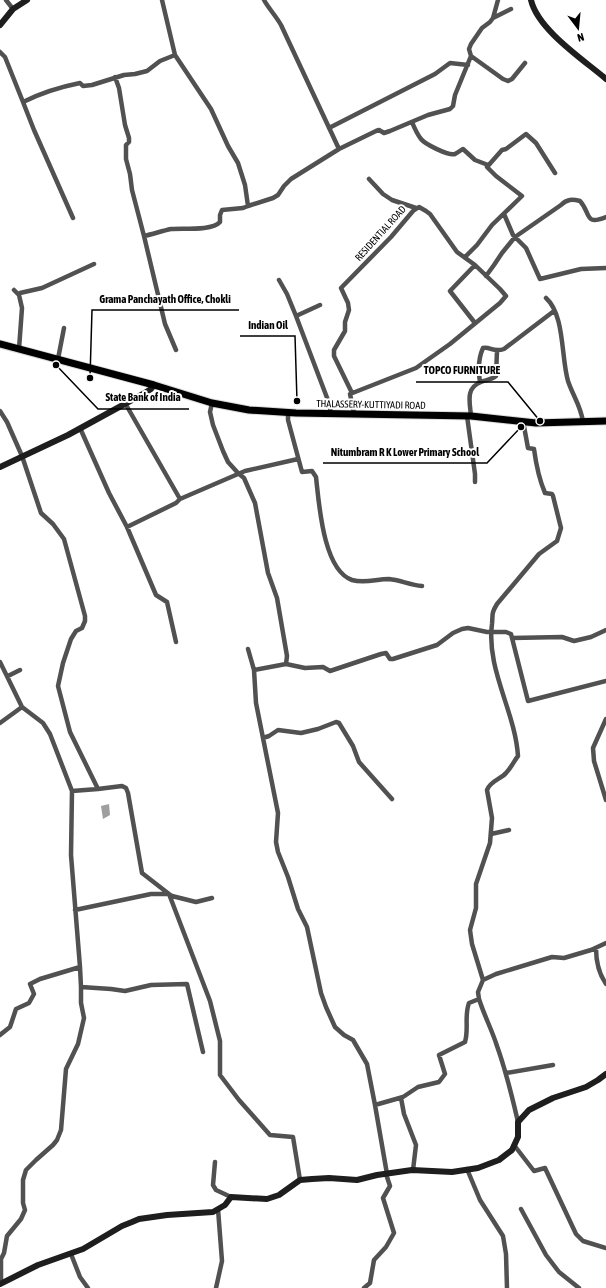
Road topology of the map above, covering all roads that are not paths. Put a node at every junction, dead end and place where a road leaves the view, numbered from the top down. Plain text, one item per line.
1 (6, 0) edge
2 (27, 0) edge
3 (162, 0) edge
4 (264, 0) edge
5 (498, 0) edge
6 (531, 0) edge
7 (14, 9) junction
8 (511, 9) dead end
9 (494, 18) junction
10 (0, 25) edge
11 (0, 52) edge
12 (175, 55) junction
13 (471, 56) junction
14 (525, 63) dead end
15 (468, 65) junction
16 (115, 77) junction
17 (606, 80) edge
18 (23, 102) junction
19 (412, 122) junction
20 (329, 128) junction
21 (524, 129) dead end
22 (526, 134) junction
23 (339, 149) junction
24 (488, 165) junction
25 (555, 173) dead end
26 (369, 179) dead end
27 (248, 206) junction
28 (418, 206) junction
29 (504, 214) junction
30 (606, 217) edge
31 (73, 218) dead end
32 (144, 236) junction
33 (515, 237) junction
34 (465, 257) junction
35 (94, 264) dead end
36 (475, 265) junction
37 (606, 268) edge
38 (486, 276) junction
39 (279, 280) dead end
40 (14, 290) dead end
41 (18, 295) junction
42 (546, 298) dead end
43 (320, 304) dead end
44 (554, 311) junction
45 (296, 316) junction
46 (475, 323) junction
47 (64, 328) dead end
48 (0, 344) edge
49 (19, 349) junction
50 (176, 350) dead end
51 (497, 351) junction
52 (58, 359) junction
53 (480, 382) junction
54 (154, 385) junction
55 (352, 393) junction
56 (125, 403) junction
57 (212, 403) junction
58 (0, 411) edge
59 (288, 413) junction
60 (331, 413) junction
61 (354, 414) junction
62 (469, 416) junction
63 (522, 421) junction
64 (606, 421) edge
65 (583, 422) junction
66 (80, 428) junction
67 (22, 456) junction
68 (298, 459) junction
69 (0, 467) edge
70 (238, 473) junction
71 (475, 482) dead end
72 (180, 499) junction
73 (127, 528) junction
74 (422, 586) dead end
75 (606, 630) edge
76 (491, 632) junction
77 (512, 638) junction
78 (176, 642) dead end
79 (248, 649) dead end
80 (0, 662) edge
81 (286, 664) junction
82 (20, 670) dead end
83 (254, 670) junction
84 (8, 676) junction
85 (606, 681) edge
86 (22, 707) junction
87 (606, 719) edge
88 (0, 723) edge
89 (263, 738) junction
90 (98, 789) junction
91 (72, 791) junction
92 (392, 799) dead end
93 (606, 800) edge
94 (509, 830) dead end
95 (491, 834) junction
96 (169, 894) junction
97 (212, 898) dead end
98 (75, 910) junction
99 (606, 943) edge
100 (596, 948) junction
101 (80, 967) junction
102 (483, 980) junction
103 (606, 984) edge
104 (81, 987) junction
105 (479, 999) junction
106 (0, 1035) edge
107 (204, 1052) dead end
108 (553, 1065) dead end
109 (506, 1073) junction
110 (606, 1074) edge
111 (401, 1098) junction
112 (375, 1105) junction
113 (518, 1122) junction
114 (514, 1146) junction
115 (214, 1162) dead end
116 (413, 1170) junction
117 (467, 1170) junction
118 (387, 1174) junction
119 (300, 1180) junction
120 (231, 1196) junction
121 (218, 1209) junction
122 (521, 1209) dead end
123 (606, 1248) edge
124 (71, 1254) junction
125 (368, 1256) dead end
126 (374, 1260) junction
127 (1, 1284) edge
128 (88, 1288) edge
129 (216, 1288) edge
130 (364, 1288) edge
131 (507, 1288) edge
132 (579, 1288) edge

1 - 7 street
2 - 7 main road
3 - 12 street
4 - 20 street
5 - 9 street
6 - 17 main road
7 - 10 main road
8 - 9 street
9 - 13 street
11 - 18 street
12 - 16 street
12 - 27 street
13 - 14 street
13 - 15 street
15 - 19 street
15 - 20 street
16 - 18 street
16 - 32 street
18 - 31 street
19 - 23 street
19 - 24 street
20 - 23 street
21 - 22 street
22 - 24 street
22 - 25 street
23 - 27 street
24 - 29 street
26 - 28 street
27 - 32 street
28 - 34 street, RESIDENTIAL ROAD
28 - 55 street, RESIDENTIAL ROAD
29 - 33 street
29 - 34 street
30 - 33 street
32 - 50 street
33 - 37 street
33 - 38 street
34 - 36 street, RESIDENTIAL ROAD
35 - 41 street
36 - 38 street, RESIDENTIAL ROAD
36 - 46 street
38 - 46 street, RESIDENTIAL ROAD
39 - 45 street
40 - 41 street
41 - 49 street
42 - 44 street
43 - 45 street
44 - 51 street
44 - 65 street
45 - 60 street
46 - 55 street
47 - 52 street
48 - 49 main road, THALASSERY-KUTTIYADI ROAD
49 - 52 main road, THALASSERY-KUTTIYADI ROAD
51 - 53 street
51 - 53 street
52 - 54 main road, THALASSERY-KUTTIYADI ROAD
53 - 62 street
54 - 56 main road
54 - 57 main road, THALASSERY-KUTTIYADI ROAD
55 - 61 street
56 - 66 main road
56 - 72 street
57 - 59 main road, THALASSERY-KUTTIYADI ROAD
57 - 70 street
58 - 67 street
59 - 60 main road, THALASSERY-KUTTIYADI ROAD
59 - 68 street
60 - 61 main road, THALASSERY-KUTTIYADI ROAD
61 - 62 main road, THALASSERY-KUTTIYADI ROAD
62 - 63 main road, THALASSERY-KUTTIYADI ROAD
62 - 71 street
63 - 65 main road, THALASSERY-KUTTIYADI ROAD
63 - 76 street
64 - 65 main road, THALASSERY-KUTTIYADI ROAD
66 - 67 main road
66 - 73 street
67 - 69 main road
67 - 90 street
68 - 70 street
68 - 74 street
70 - 72 street
70 - 81 street
72 - 73 street
73 - 78 street
75 - 77 street
76 - 77 street
76 - 81 street
76 - 95 street
77 - 85 street
79 - 83 street
80 - 84 street
81 - 83 street
82 - 84 street
83 - 89 street
84 - 86 street
86 - 88 street
86 - 91 street
87 - 93 street
89 - 92 street
89 - 112 street
90 - 91 street
90 - 96 street
91 - 98 street
94 - 95 street
95 - 102 street
96 - 97 street
96 - 98 street
96 - 119 street
98 - 101 street
99 - 100 street
100 - 102 street
100 - 103 street
101 - 104 street
101 - 106 street
102 - 105 street
104 - 107 street
104 - 127 street
105 - 109 street
105 - 111 street
108 - 109 street
109 - 113 street
110 - 113 main road
111 - 112 street
111 - 116 street
112 - 118 street
113 - 114 main road
114 - 117 main road
114 - 123 street
115 - 120 street
116 - 117 main road
116 - 118 main road
117 - 131 street
118 - 119 main road
118 - 126 street
119 - 120 main road
120 - 121 main road
121 - 124 main road
121 - 129 street
122 - 132 street
124 - 127 main road
124 - 128 street
125 - 126 street
126 - 130 street

